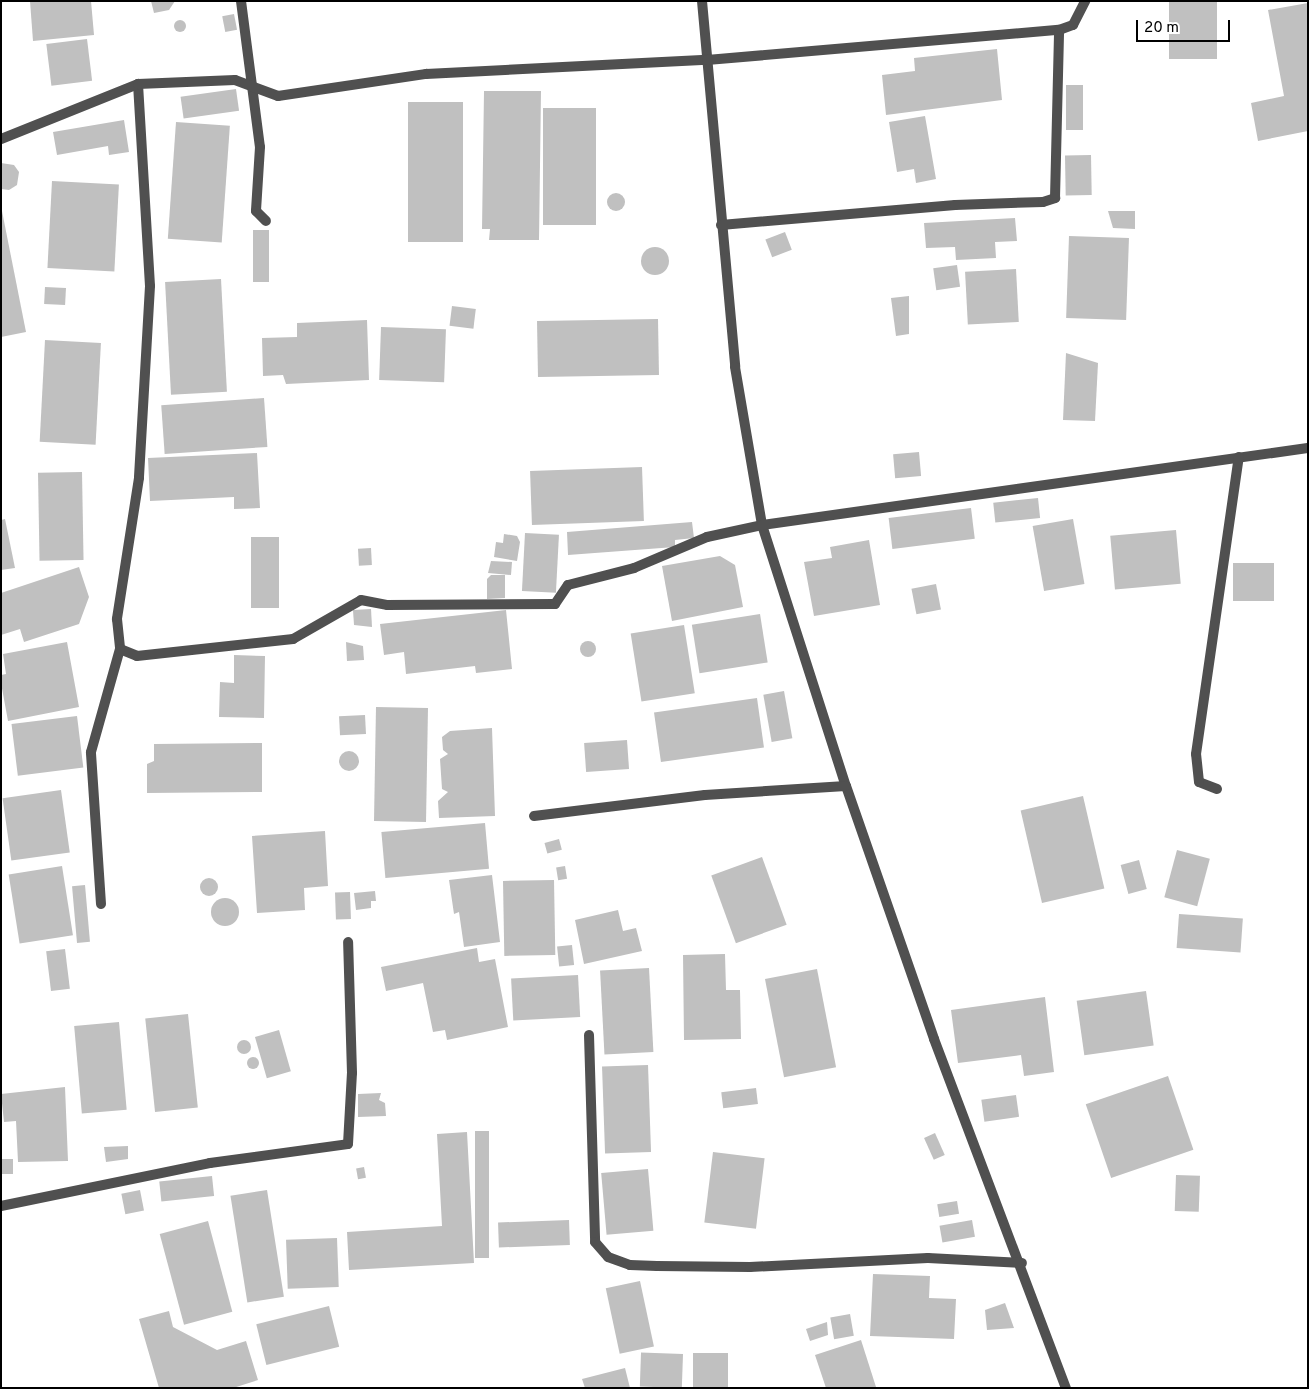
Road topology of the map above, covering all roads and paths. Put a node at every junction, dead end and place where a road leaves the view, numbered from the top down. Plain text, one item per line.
1 (241, 1) edge
2 (702, 1) edge
3 (1085, 1) edge
4 (1059, 30) junction
5 (706, 60) junction
6 (138, 84) junction
7 (250, 86) junction
8 (1, 139) edge
9 (266, 221) dead end
10 (721, 225) junction
11 (1308, 448) edge
12 (1240, 457) junction
13 (762, 525) junction
14 (120, 649) junction
15 (846, 786) junction
16 (1218, 789) dead end
17 (534, 816) dead end
18 (101, 904) dead end
19 (348, 942) dead end
20 (589, 1035) dead end
21 (1, 1206) edge
22 (1022, 1263) junction
23 (1066, 1388) edge

1 - 7 street
2 - 5 street
3 - 4 street
4 - 5 street
4 - 10 street
5 - 7 street
5 - 10 street
6 - 7 street
6 - 8 street
6 - 14 street
7 - 9 street
10 - 13 street
11 - 12 street
12 - 13 street
12 - 16 street
13 - 14 street
13 - 15 street
14 - 18 street
15 - 17 street
15 - 22 street
19 - 21 street
20 - 22 street
22 - 23 street

